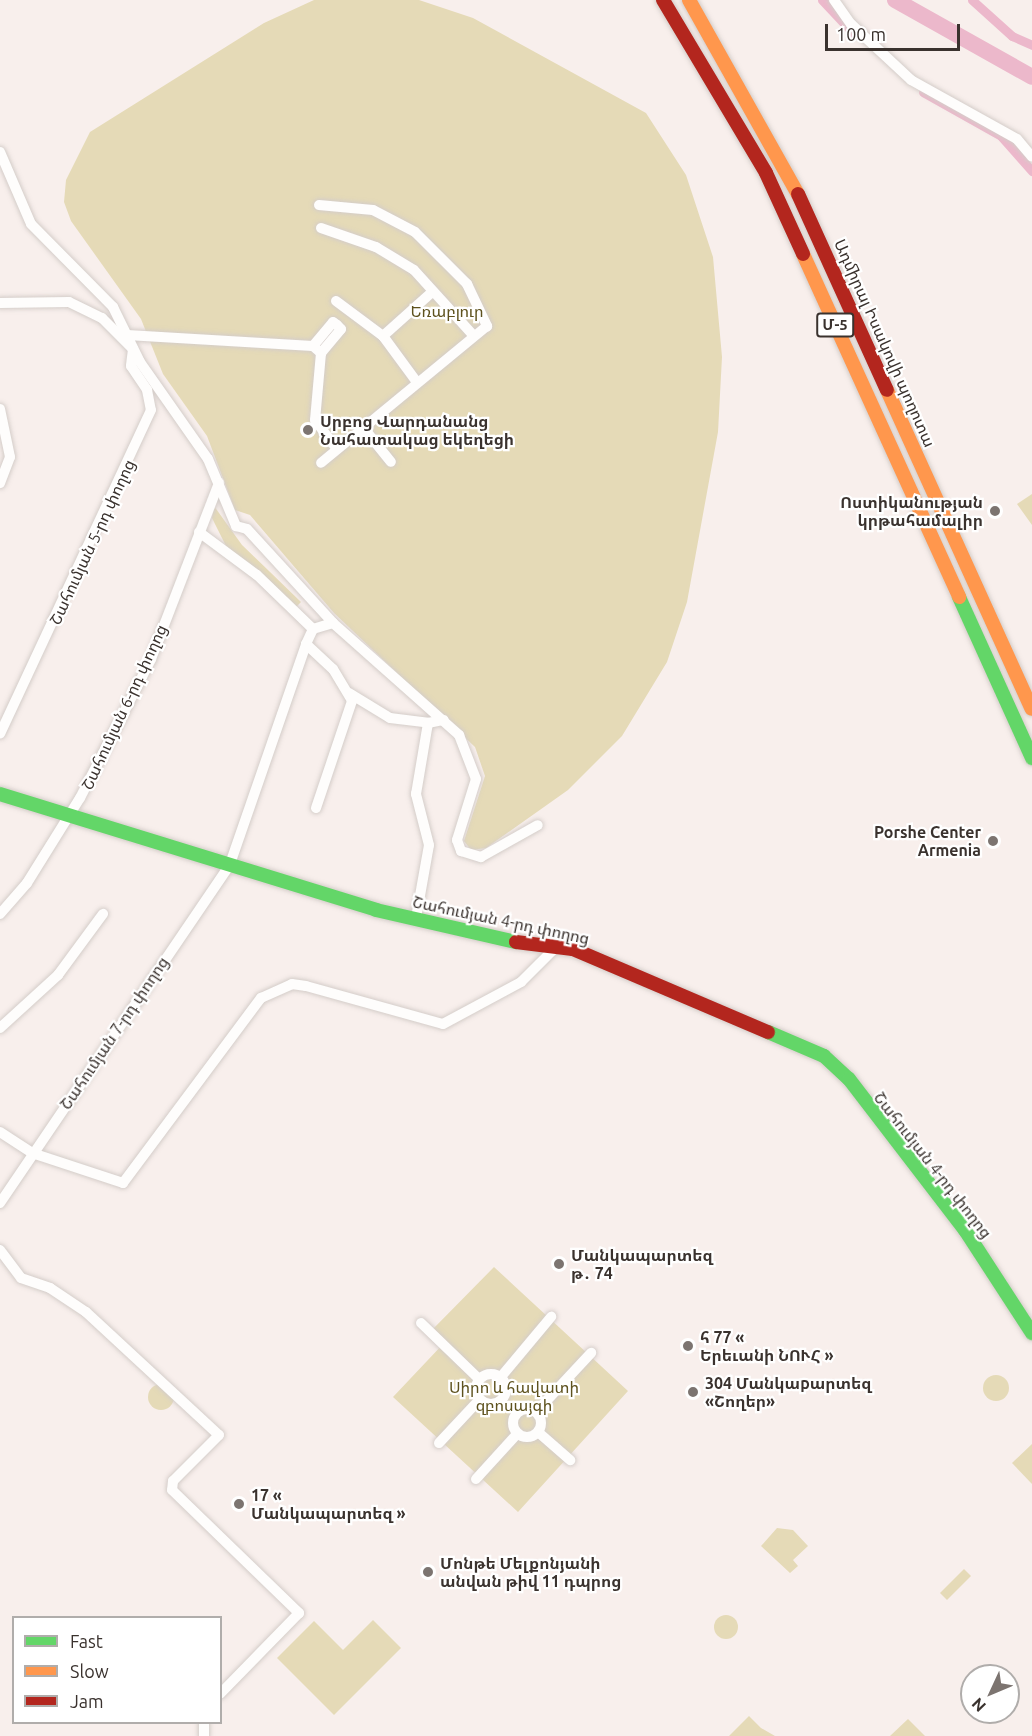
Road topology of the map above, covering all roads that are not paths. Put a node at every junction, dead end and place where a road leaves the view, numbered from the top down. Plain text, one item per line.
1 (663, 0) edge
2 (689, 0) edge
3 (834, 0) edge
4 (0, 152) edge
5 (1032, 157) edge
6 (319, 205) dead end
7 (321, 228) dead end
8 (432, 292) junction
9 (336, 301) dead end
10 (0, 303) edge
11 (348, 311) junction
12 (127, 335) junction
13 (473, 335) junction
14 (383, 336) junction
15 (133, 349) junction
16 (317, 349) junction
17 (416, 381) junction
18 (0, 409) edge
19 (362, 426) junction
20 (336, 448) junction
21 (391, 462) dead end
22 (321, 463) dead end
23 (0, 483) edge
24 (219, 483) junction
25 (199, 532) junction
26 (333, 623) junction
27 (313, 630) junction
28 (306, 644) junction
29 (348, 693) junction
30 (1032, 709) edge
31 (444, 720) junction
32 (428, 723) junction
33 (0, 734) edge
34 (1032, 758) edge
35 (0, 794) edge
36 (316, 808) dead end
37 (69, 814) junction
38 (538, 825) dead end
39 (230, 864) junction
40 (0, 914) edge
41 (103, 914) dead end
42 (416, 918) junction
43 (553, 950) junction
44 (0, 1028) edge
45 (0, 1132) edge
46 (32, 1153) junction
47 (0, 1203) edge
48 (0, 1250) edge
49 (551, 1317) dead end
50 (421, 1323) dead end
51 (1032, 1333) edge
52 (591, 1353) dead end
53 (500, 1377) junction
54 (479, 1379) junction
55 (480, 1399) junction
56 (502, 1400) junction
57 (536, 1412) junction
58 (517, 1414) junction
59 (538, 1432) junction
60 (518, 1433) junction
61 (439, 1443) dead end
62 (570, 1460) dead end
63 (476, 1479) dead end
64 (222, 1693) edge

1 - 34 main road, Մ-5
2 - 30 main road, Ադմիրալ Իսակովի պողոտա / Մ-5
3 - 5 street
4 - 12 street
6 - 13 street
7 - 8 street
8 - 13 street
8 - 14 street
9 - 11 street
10 - 15 street
11 - 14 street
11 - 16 street
12 - 15 street
12 - 16 street
13 - 17 street
14 - 17 street
15 - 24 street
15 - 33 street, Շահումյան 5-րդ փողոց
16 - 20 street
17 - 19 street
18 - 23 street
19 - 20 street
19 - 21 street
20 - 22 street
24 - 25 street, Շահումյան 6-րդ փողոց
24 - 26 street
25 - 27 street
25 - 37 street, Շահումյան 6-րդ փողոց
26 - 27 street
26 - 31 street
27 - 28 street, Շահումյան 7-րդ փողոց
28 - 29 street
28 - 39 street, Շահումյան 7-րդ փողոց
29 - 32 street
29 - 36 street
31 - 32 street
31 - 38 street
32 - 42 street
35 - 37 main road, Շահումյան 4-րդ փողոց
37 - 39 main road, Շահումյան 4-րդ փողոց
37 - 40 street, Շահումյան 6-րդ փողոց
39 - 42 main road, Շահումյան 4-րդ փողոց
39 - 46 street, Շահումյան 7-րդ փողոց
41 - 44 street
42 - 43 main road, Շահումյան 4-րդ փողոց
43 - 46 street
43 - 51 main road, Շահումյան 4-րդ փողոց
45 - 46 street
46 - 47 street, Շահումյան 7-րդ փողոց
48 - 64 street
49 - 53 street
50 - 54 street
52 - 57 street
53 - 54 street
53 - 56 street
54 - 55 street
55 - 56 street
55 - 61 street
56 - 58 street
57 - 58 street
57 - 59 street
58 - 60 street
59 - 60 street
59 - 62 street
60 - 63 street

